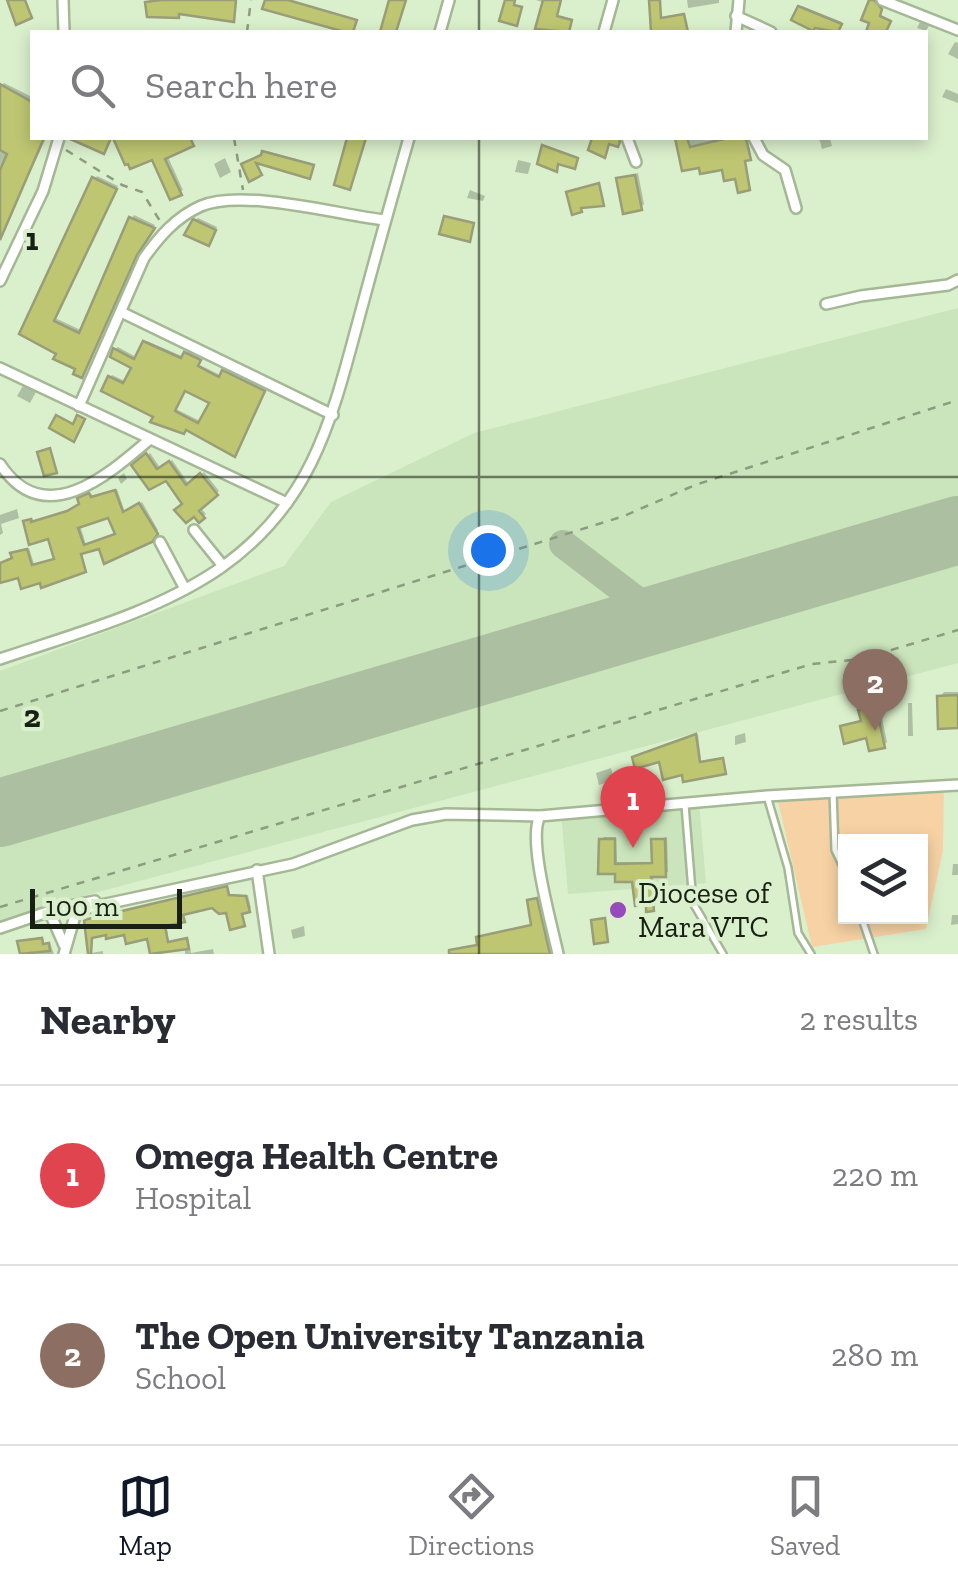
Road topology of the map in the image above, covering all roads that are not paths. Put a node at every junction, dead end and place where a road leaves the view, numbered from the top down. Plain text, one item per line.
1 (63, 0) edge
2 (449, 0) edge
3 (613, 0) edge
4 (739, 0) edge
5 (882, 0) edge
6 (736, 16) junction
7 (64, 30) edge
8 (441, 30) edge
9 (605, 30) edge
10 (736, 30) edge
11 (767, 30) edge
12 (958, 30) edge
13 (407, 140) edge
14 (628, 140) edge
15 (755, 140) edge
16 (58, 142) edge
17 (636, 162) dead end
18 (796, 208) dead end
19 (385, 220) junction
20 (958, 280) edge
21 (0, 281) edge
22 (826, 304) dead end
23 (121, 312) junction
24 (0, 368) edge
25 (79, 406) junction
26 (332, 415) junction
27 (150, 439) junction
28 (0, 464) edge
29 (287, 503) junction
30 (194, 530) dead end
31 (160, 542) dead end
32 (223, 566) junction
33 (185, 589) junction
34 (0, 659) edge
35 (958, 786) edge
36 (833, 792) junction
37 (767, 796) junction
38 (685, 806) junction
39 (540, 816) junction
40 (838, 858) edge
41 (258, 870) junction
42 (108, 902) junction
43 (49, 911) junction
44 (864, 924) edge
45 (0, 928) edge
46 (64, 950) edge
47 (269, 954) edge
48 (558, 954) edge
49 (724, 954) edge
50 (811, 954) edge
51 (874, 954) edge

1 - 7 street
2 - 8 street
3 - 9 street
4 - 6 street
5 - 12 street
6 - 10 street
6 - 11 street
13 - 19 street
14 - 17 street
15 - 18 street
16 - 21 street
19 - 23 street
19 - 26 street
20 - 22 street
23 - 25 street
23 - 26 street
24 - 25 street
25 - 27 street
26 - 29 street
27 - 28 street
27 - 29 street
29 - 32 street
30 - 32 street
31 - 33 street
32 - 33 street
33 - 34 street
35 - 36 street
36 - 37 street
36 - 40 lane
37 - 38 street
37 - 50 lane
38 - 39 street
38 - 49 lane
39 - 41 street
39 - 48 street
41 - 42 street
41 - 47 street
42 - 43 street
42 - 46 street
43 - 45 street
43 - 46 street
44 - 51 lane

